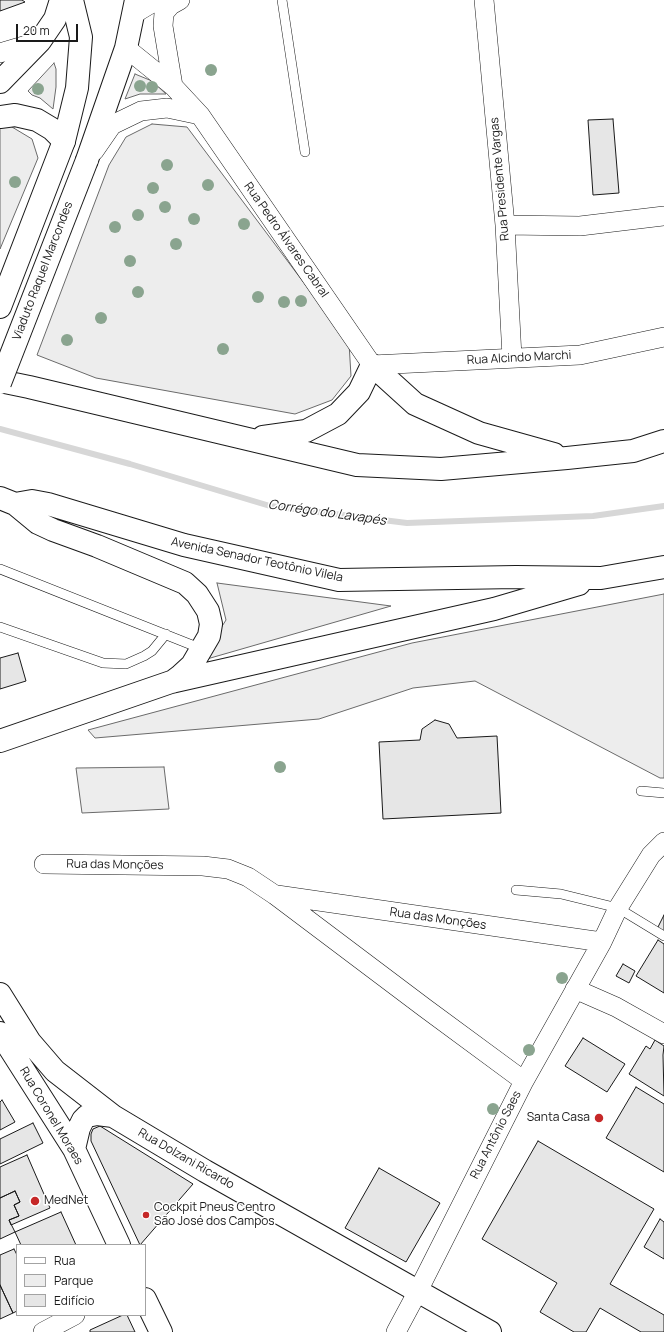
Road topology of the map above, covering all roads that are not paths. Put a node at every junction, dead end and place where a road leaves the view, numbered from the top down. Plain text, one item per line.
1 (61, 0) edge
2 (72, 0) edge
3 (168, 0) edge
4 (180, 0) edge
5 (282, 0) edge
6 (484, 0) edge
7 (134, 8) edge
8 (40, 41) junction
9 (126, 48) junction
10 (0, 53) edge
11 (0, 82) edge
12 (173, 86) junction
13 (200, 115) junction
14 (0, 117) edge
15 (61, 148) junction
16 (305, 152) dead end
17 (87, 160) junction
18 (664, 216) edge
19 (505, 225) junction
20 (0, 307) edge
21 (664, 337) edge
22 (512, 358) junction
23 (372, 365) junction
24 (0, 372) edge
25 (0, 382) edge
26 (29, 386) junction
27 (250, 438) junction
28 (664, 441) edge
29 (566, 458) junction
30 (7, 501) edge
31 (664, 567) edge
32 (0, 569) edge
33 (601, 578) junction
34 (0, 627) edge
35 (166, 634) junction
36 (202, 649) junction
37 (171, 682) junction
38 (0, 741) edge
39 (641, 791) dead end
40 (664, 793) edge
41 (664, 842) edge
42 (44, 864) dead end
43 (516, 890) dead end
44 (275, 895) junction
45 (618, 908) junction
46 (664, 936) edge
47 (602, 942) junction
48 (575, 989) junction
49 (0, 994) edge
50 (664, 1034) edge
51 (1, 1037) edge
52 (524, 1081) junction
53 (113, 1116) junction
54 (74, 1149) junction
55 (119, 1244) edge
56 (418, 1291) junction
57 (146, 1301) edge
58 (73, 1316) edge
59 (43, 1332) edge
60 (161, 1332) edge
61 (396, 1332) edge
62 (490, 1332) edge

1 - 8 main road
2 - 15 main road
3 - 7 street
4 - 12 street
5 - 16 lane
6 - 19 street, Rua Presidente Vargas
7 - 9 main road, Viaduto Raquel Marcondes
8 - 10 street
8 - 11 main road
9 - 12 street, Rua Pedro Álvares Cabral
9 - 17 main road, Viaduto Raquel Marcondes
12 - 13 street, Rua Pedro Álvares Cabral
13 - 17 street
13 - 23 street, Rua Pedro Álvares Cabral
14 - 15 main road
15 - 20 main road
17 - 25 main road, Viaduto Raquel Marcondes, bridge
18 - 19 street
19 - 22 street, Rua Presidente Vargas
21 - 22 street, Rua Alcindo Marchi
22 - 23 street, Rua Alcindo Marchi
23 - 27 main road
23 - 29 main road
24 - 26 main road
25 - 26 main road
26 - 27 main road
27 - 29 main road
28 - 29 main road
30 - 33 main road, Avenida Senador Teotônio Vilela
30 - 36 main road
31 - 33 main road, Avenida Senador Teotônio Vilela
32 - 35 lane
33 - 37 main road
34 - 35 lane
35 - 36 lane
36 - 37 main road
37 - 38 main road
39 - 40 lane
41 - 45 street, Rua Antônio Saes
42 - 44 street, Rua das Monções
43 - 45 lane
44 - 47 street, Rua das Monções
44 - 52 street, Rua das Monções
45 - 46 lane
45 - 47 street, Rua Antônio Saes
47 - 48 street, Rua Antônio Saes
48 - 50 street
48 - 52 street, Rua Antônio Saes
49 - 53 main road, Rua Dolzani Ricardo
51 - 54 main road, Rua Coronel Moraes
52 - 56 street, Rua Antônio Saes
53 - 54 main road
53 - 56 main road, Rua Dolzani Ricardo
54 - 55 main road, Rua Coronel Moraes
56 - 61 street, Rua Antônio Saes
56 - 62 main road, Rua Dolzani Ricardo
57 - 60 main road
58 - 59 street

